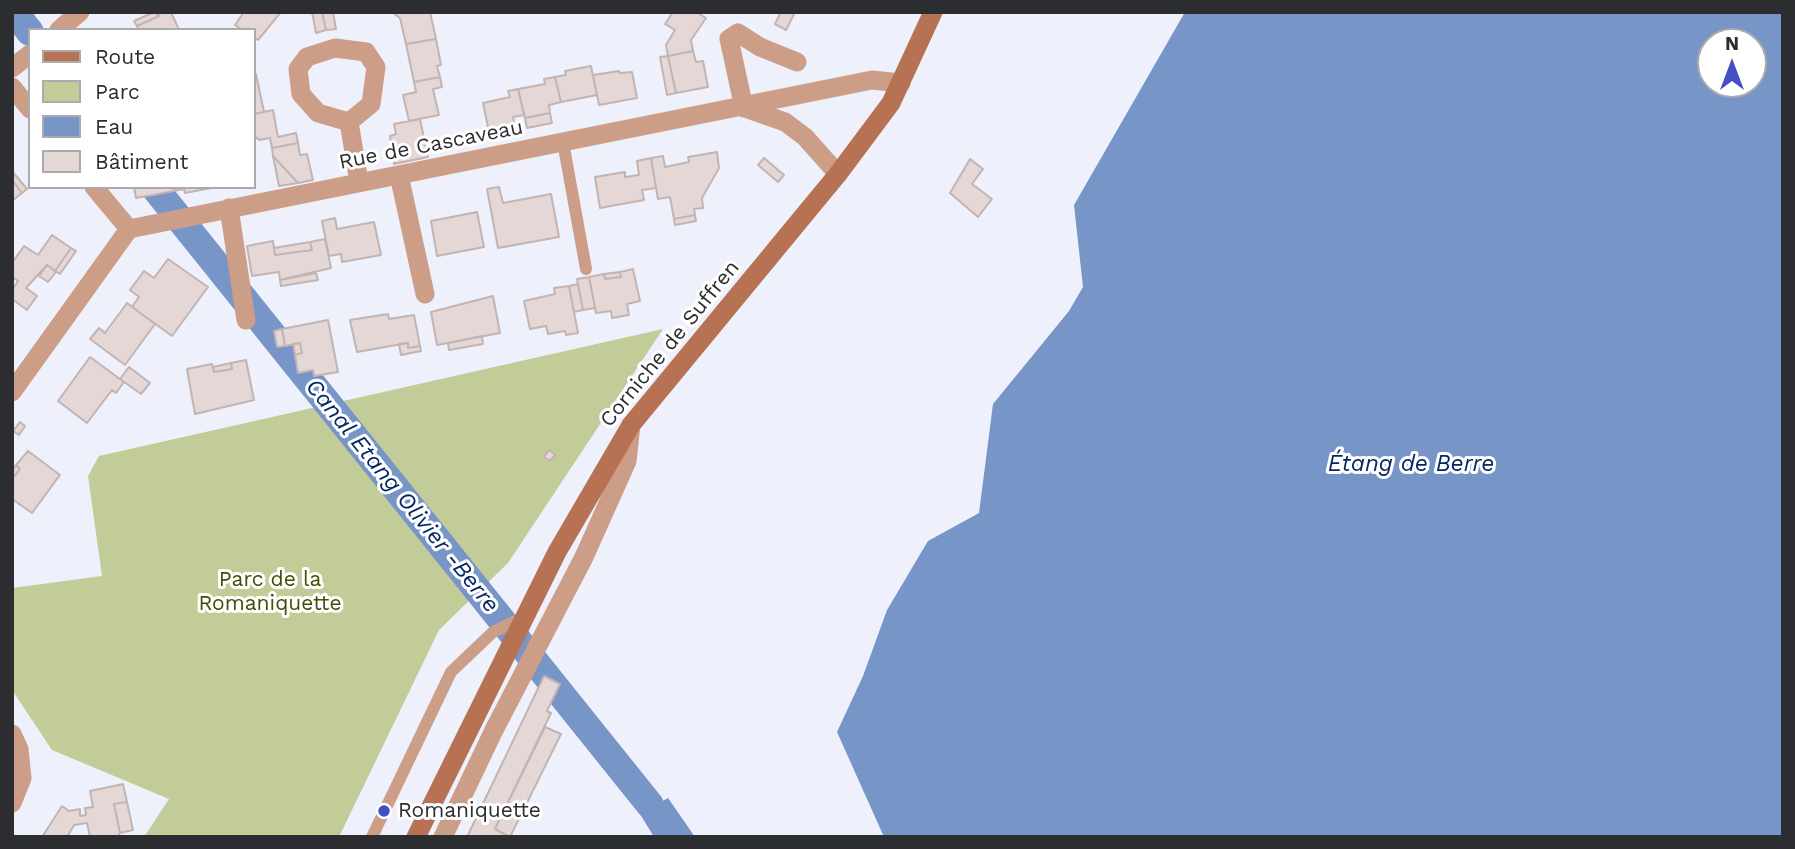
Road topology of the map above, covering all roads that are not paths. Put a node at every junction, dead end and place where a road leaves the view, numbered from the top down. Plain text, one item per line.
1 (80, 12) edge
2 (933, 12) edge
3 (61, 28) edge
4 (28, 56) edge
5 (797, 62) dead end
6 (12, 68) edge
7 (901, 83) junction
8 (12, 87) edge
9 (28, 107) edge
10 (744, 108) junction
11 (349, 122) junction
12 (563, 142) junction
13 (399, 174) junction
14 (838, 174) junction
15 (359, 182) junction
16 (96, 189) edge
17 (229, 208) junction
18 (128, 229) junction
19 (586, 269) dead end
20 (425, 294) dead end
21 (246, 320) dead end
22 (12, 393) edge
23 (631, 425) junction
24 (524, 617) junction
25 (12, 734) edge
26 (12, 803) edge
27 (372, 837) edge
28 (416, 837) edge
29 (443, 837) edge

1 - 3 street
2 - 7 main road, Corniche de Suffren
4 - 6 street
5 - 10 street
7 - 10 street, Rue de Cascaveau
7 - 14 main road, Corniche de Suffren
8 - 9 street
10 - 12 street, Rue de Cascaveau
10 - 14 street, Rue de Cascaveau
11 - 11 street
11 - 15 street
12 - 13 street, Rue de Cascaveau
12 - 19 lane
13 - 15 street, Rue de Cascaveau
13 - 20 street
14 - 23 main road, Corniche de Suffren
15 - 17 street, Rue de Cascaveau
16 - 18 street
17 - 18 street, Rue de Cascaveau
17 - 21 street
18 - 22 street
23 - 24 main road, Corniche de Suffren
23 - 29 street
24 - 27 lane
24 - 28 main road, Corniche de Suffren
25 - 26 street

